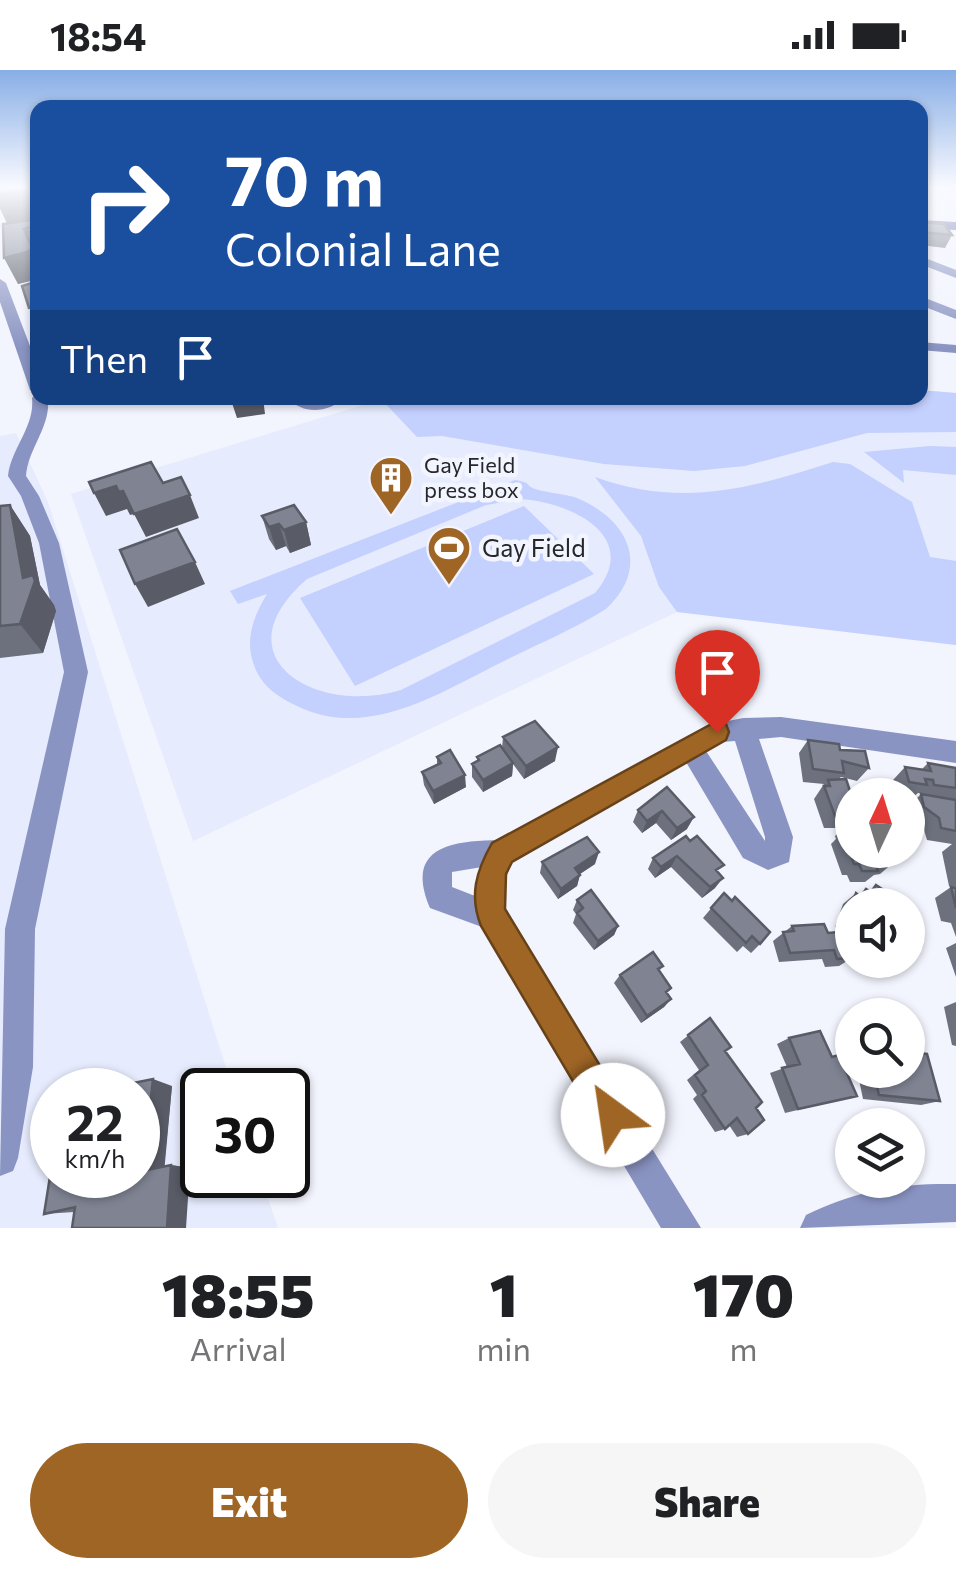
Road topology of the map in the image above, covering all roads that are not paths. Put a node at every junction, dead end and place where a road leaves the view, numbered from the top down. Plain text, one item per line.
1 (928, 263) edge
2 (956, 274) edge
3 (0, 283) edge
4 (928, 303) edge
5 (956, 315) edge
6 (928, 347) edge
7 (956, 349) edge
8 (30, 367) edge
9 (40, 405) edge
10 (742, 728) junction
11 (689, 745) junction
12 (956, 752) edge
13 (502, 853) junction
14 (492, 916) junction
15 (0, 1158) edge
16 (956, 1203) edge
17 (682, 1228) edge
18 (818, 1228) edge

1 - 2 street
3 - 8 street
4 - 5 street
6 - 7 street
9 - 15 street
10 - 11 street
10 - 11 street
10 - 12 street
11 - 13 street
13 - 14 street
13 - 14 street
14 - 17 street
16 - 18 street

